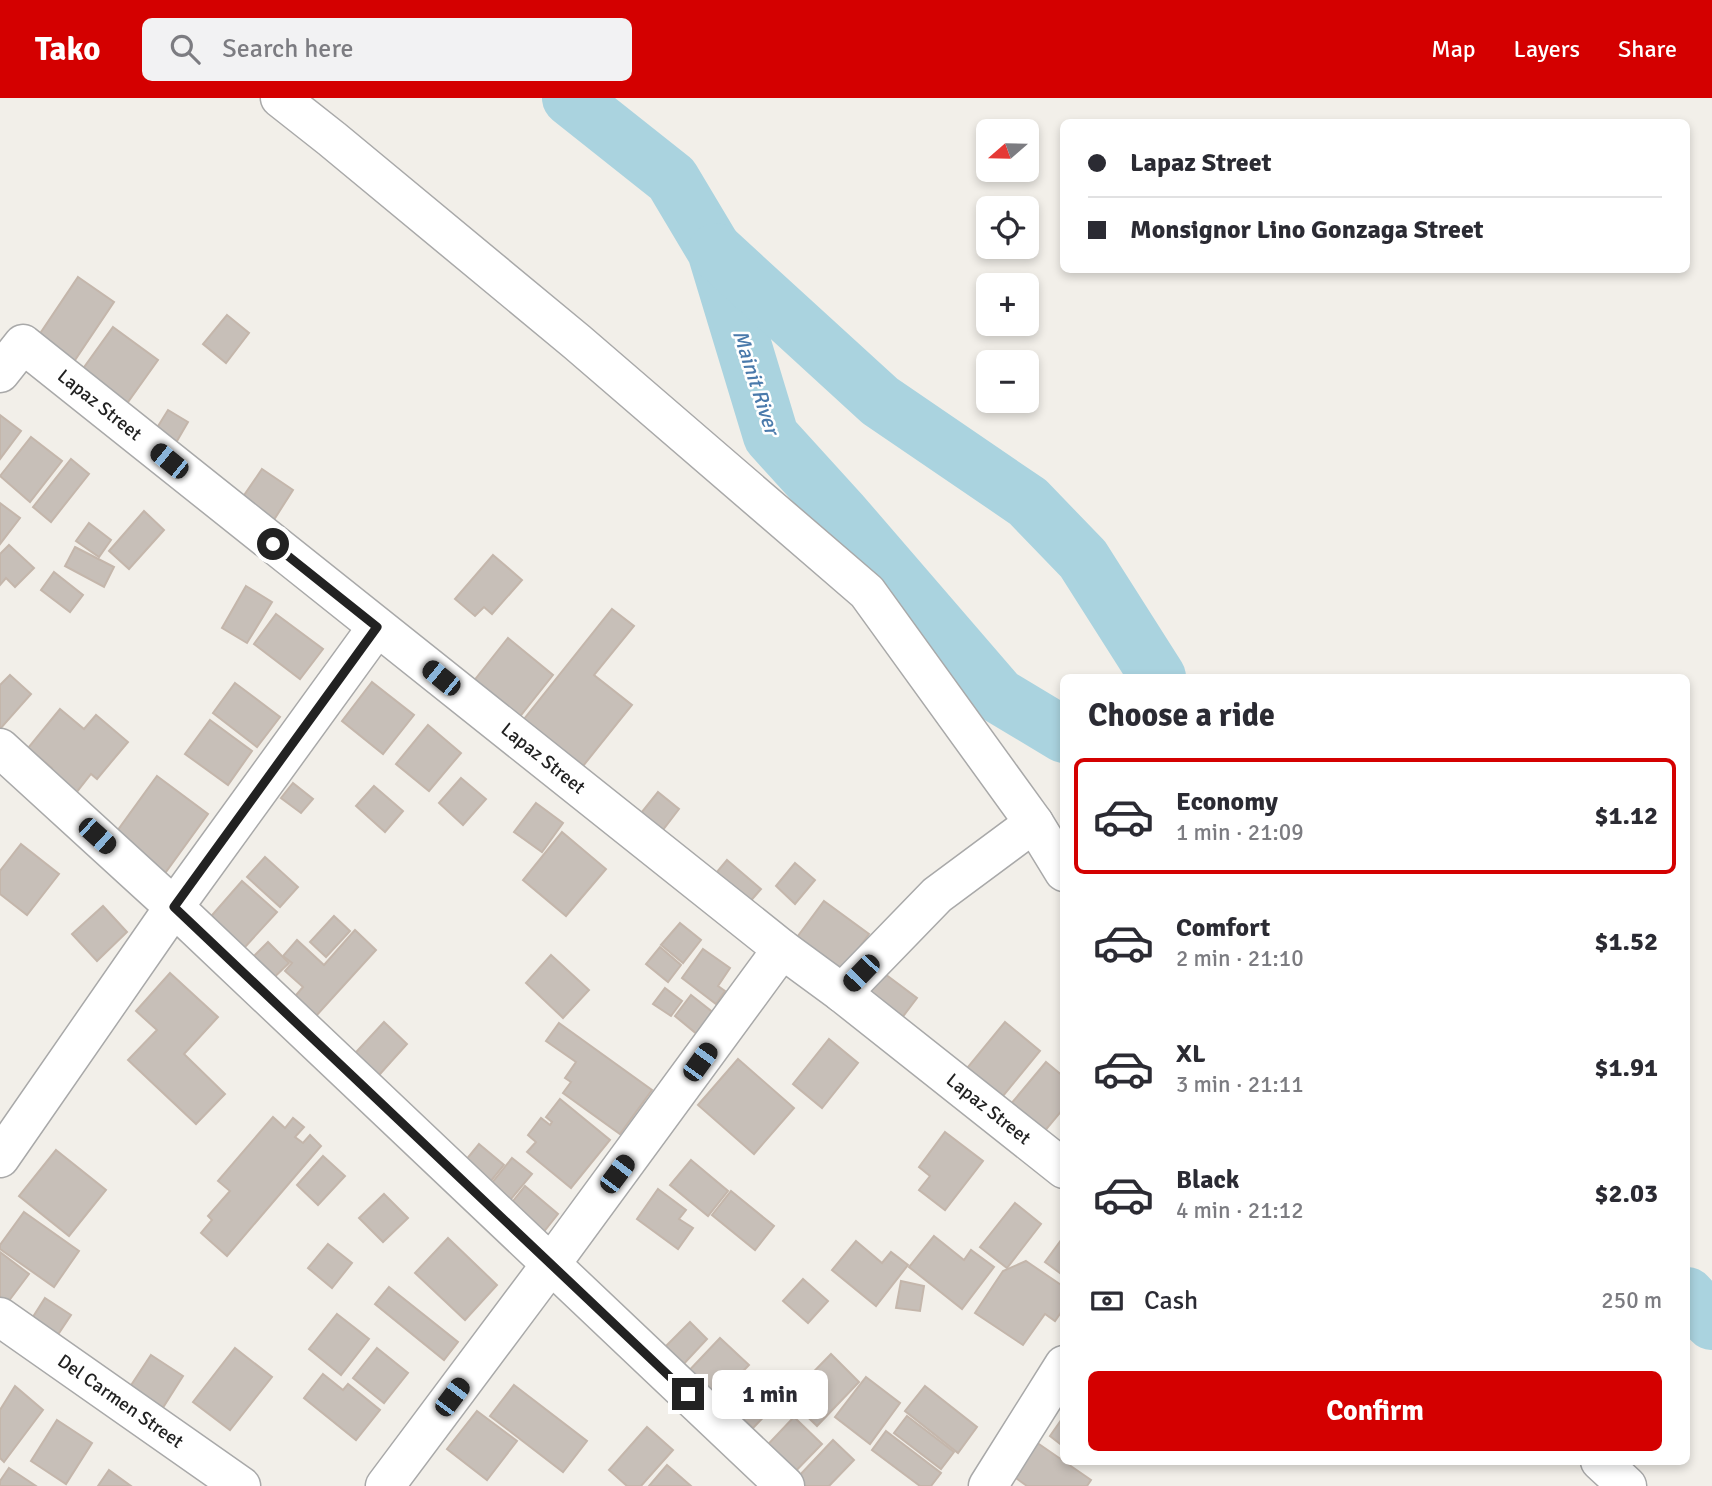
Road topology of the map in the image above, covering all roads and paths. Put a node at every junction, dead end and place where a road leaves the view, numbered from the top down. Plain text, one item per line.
1 (280, 98) edge
2 (12, 358) edge
3 (377, 627) junction
4 (0, 748) edge
5 (1034, 823) junction
6 (1060, 865) edge
7 (174, 907) junction
8 (782, 949) junction
9 (842, 993) junction
10 (0, 1158) edge
11 (1060, 1166) edge
12 (551, 1264) junction
13 (0, 1317) edge
14 (1060, 1371) edge
15 (1604, 1465) edge
16 (241, 1486) edge
17 (386, 1486) edge
18 (785, 1486) edge
19 (988, 1486) edge
20 (1627, 1486) edge

1 - 5 street
2 - 3 street, Lapaz Street
3 - 7 street
3 - 8 street, Lapaz Street
4 - 7 street
5 - 6 street
5 - 9 street
7 - 10 street
7 - 12 street
8 - 9 street, Lapaz Street
8 - 12 street
9 - 11 street, Lapaz Street
12 - 17 street
12 - 18 street
13 - 16 street, Del Carmen Street
14 - 19 street
15 - 20 street

